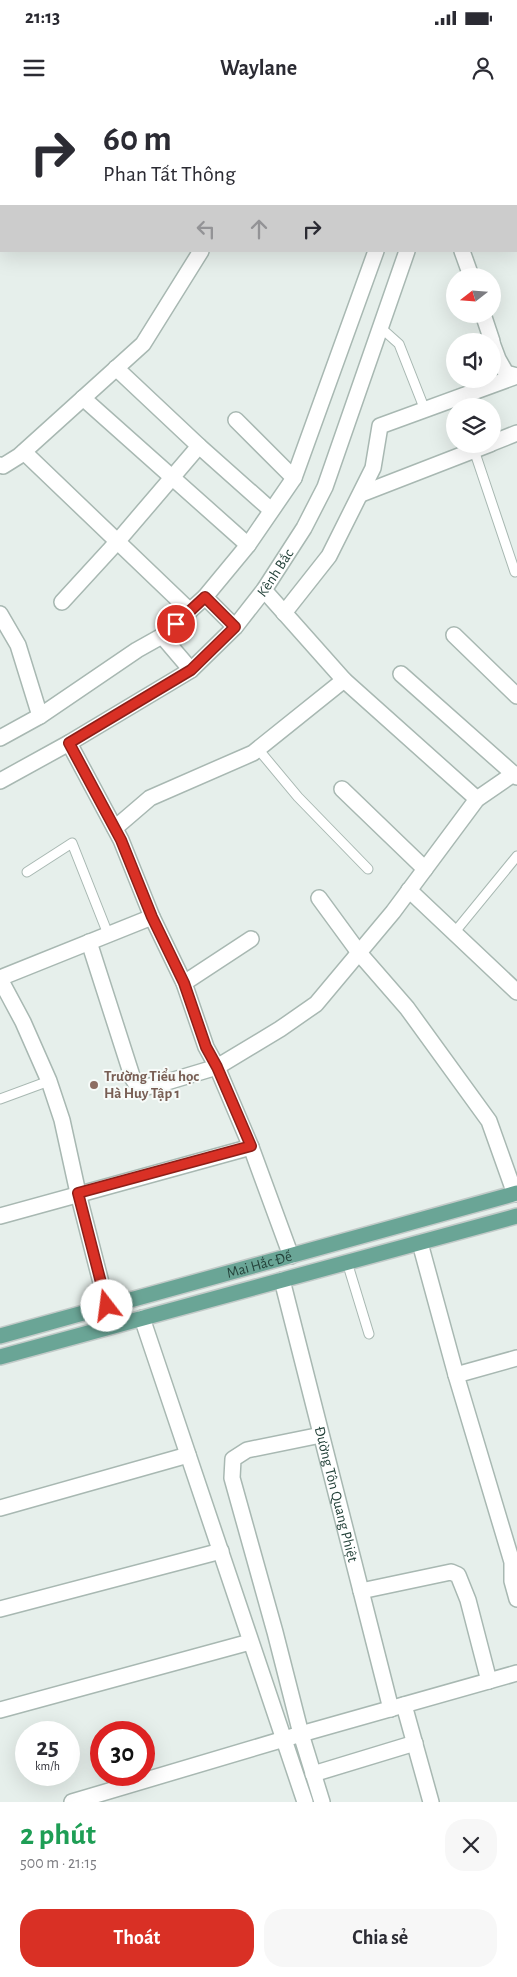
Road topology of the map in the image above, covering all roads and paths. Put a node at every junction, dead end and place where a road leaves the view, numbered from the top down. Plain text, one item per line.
1 (200, 252) edge
2 (376, 252) edge
3 (407, 252) edge
4 (462, 252) edge
5 (467, 268) edge
6 (380, 327) junction
7 (501, 364) edge
8 (116, 368) junction
9 (517, 376) edge
10 (83, 398) junction
11 (426, 410) junction
12 (236, 420) dead end
13 (517, 433) edge
14 (501, 439) edge
15 (199, 446) junction
16 (24, 452) junction
17 (466, 453) edge
18 (475, 453) edge
19 (0, 465) edge
20 (173, 478) junction
21 (294, 478) junction
22 (360, 494) junction
23 (271, 510) junction
24 (117, 542) junction
25 (248, 545) junction
26 (516, 572) dead end
27 (264, 590) junction
28 (205, 597) junction
29 (62, 602) dead end
30 (190, 611) junction
31 (284, 613) junction
32 (0, 614) edge
33 (235, 627) junction
34 (454, 635) dead end
35 (162, 636) junction
36 (191, 670) junction
37 (401, 674) dead end
38 (344, 680) junction
39 (517, 696) edge
40 (40, 716) junction
41 (0, 738) edge
42 (69, 743) junction
43 (258, 749) junction
44 (516, 776) edge
45 (0, 781) edge
46 (342, 789) dead end
47 (478, 799) junction
48 (115, 828) junction
49 (517, 856) edge
50 (368, 869) dead end
51 (425, 869) junction
52 (28, 872) dead end
53 (409, 890) junction
54 (319, 898) dead end
55 (152, 917) junction
56 (454, 932) junction
57 (108, 934) junction
58 (251, 939) dead end
59 (89, 942) junction
60 (360, 954) junction
61 (0, 978) edge
62 (184, 983) junction
63 (517, 992) edge
64 (217, 1067) junction
65 (49, 1081) junction
66 (0, 1099) edge
67 (251, 1146) junction
68 (78, 1193) junction
69 (516, 1194) edge
70 (0, 1216) edge
71 (517, 1216) edge
72 (420, 1243) junction
73 (292, 1256) junction
74 (347, 1262) junction
75 (282, 1280) junction
76 (107, 1306) junction
77 (142, 1318) junction
78 (27, 1329) junction
79 (369, 1334) dead end
80 (0, 1336) edge
81 (32, 1348) junction
82 (0, 1357) edge
83 (517, 1358) edge
84 (456, 1374) junction
85 (321, 1435) junction
86 (188, 1455) junction
87 (0, 1508) edge
88 (220, 1551) junction
89 (514, 1561) edge
90 (361, 1591) junction
91 (517, 1599) edge
92 (0, 1608) edge
93 (250, 1642) junction
94 (517, 1673) edge
95 (490, 1681) junction
96 (397, 1707) junction
97 (0, 1710) edge
98 (301, 1734) junction
99 (285, 1739) junction
100 (415, 1743) junction
101 (313, 1774) junction
102 (72, 1802) edge
103 (305, 1802) edge
104 (322, 1802) edge
105 (431, 1802) edge

1 - 8 street
2 - 21 street
3 - 6 street, Kênh Bắc
4 - 5 street
6 - 11 lane
6 - 27 street, Kênh Bắc
7 - 9 street
8 - 10 street
8 - 15 street
9 - 11 street
10 - 16 street
10 - 20 street
11 - 22 street
12 - 21 street
13 - 14 street
15 - 20 street
15 - 23 street
16 - 19 street
16 - 24 street
17 - 22 street
18 - 26 lane
20 - 24 street
20 - 25 street
21 - 23 street
22 - 31 street
23 - 25 street
24 - 29 street
24 - 30 street
25 - 28 street
27 - 31 street
27 - 33 street, Kênh Bắc
28 - 30 street
28 - 33 street
30 - 35 street
31 - 38 street
32 - 40 street
33 - 36 street, Kênh Bắc
34 - 39 street
35 - 36 street
35 - 40 street
36 - 42 street, Kênh Bắc
37 - 44 street
38 - 43 street
38 - 47 street
40 - 41 street
42 - 45 street, Kênh Bắc
42 - 48 street
43 - 48 street
43 - 50 lane
44 - 47 street
46 - 51 street
47 - 51 street
48 - 55 street
49 - 56 lane
51 - 53 street
52 - 57 lane
53 - 56 street
53 - 60 street
54 - 60 street
55 - 57 street
55 - 62 street
56 - 63 street
57 - 59 street
58 - 62 street
59 - 61 street
59 - 64 street
60 - 64 street
60 - 69 street
61 - 65 street
62 - 64 street
64 - 67 street
65 - 66 lane
65 - 68 street
67 - 68 street
67 - 73 street
68 - 70 street
68 - 76 street
69 - 73 main road, Mai Hắc Đế
71 - 72 main road, Mai Hắc Đế
72 - 74 main road, Mai Hắc Đế
72 - 84 street
73 - 76 main road, Mai Hắc Đế
74 - 75 main road, Mai Hắc Đế
74 - 79 lane
75 - 77 main road, Mai Hắc Đế
75 - 85 street, Đường Tôn Quang Phiệt
76 - 78 main road, Mai Hắc Đế
77 - 81 main road, Mai Hắc Đế
77 - 86 street
78 - 80 main road, Mai Hắc Đế
78 - 81 main road
81 - 82 main road, Mai Hắc Đế
83 - 84 street
84 - 89 street
85 - 90 street, Đường Tôn Quang Phiệt
85 - 98 street
86 - 87 street
86 - 88 street
88 - 92 street
88 - 93 street
89 - 91 street
90 - 95 street
90 - 96 street, Đường Tôn Quang Phiệt
93 - 97 street
93 - 99 street
94 - 95 street
95 - 96 street
96 - 98 street
96 - 100 street, Đường Tôn Quang Phiệt
98 - 99 street
98 - 101 street
99 - 102 street
99 - 103 street
100 - 101 street
100 - 105 street, Đường Tôn Quang Phiệt
101 - 104 street

